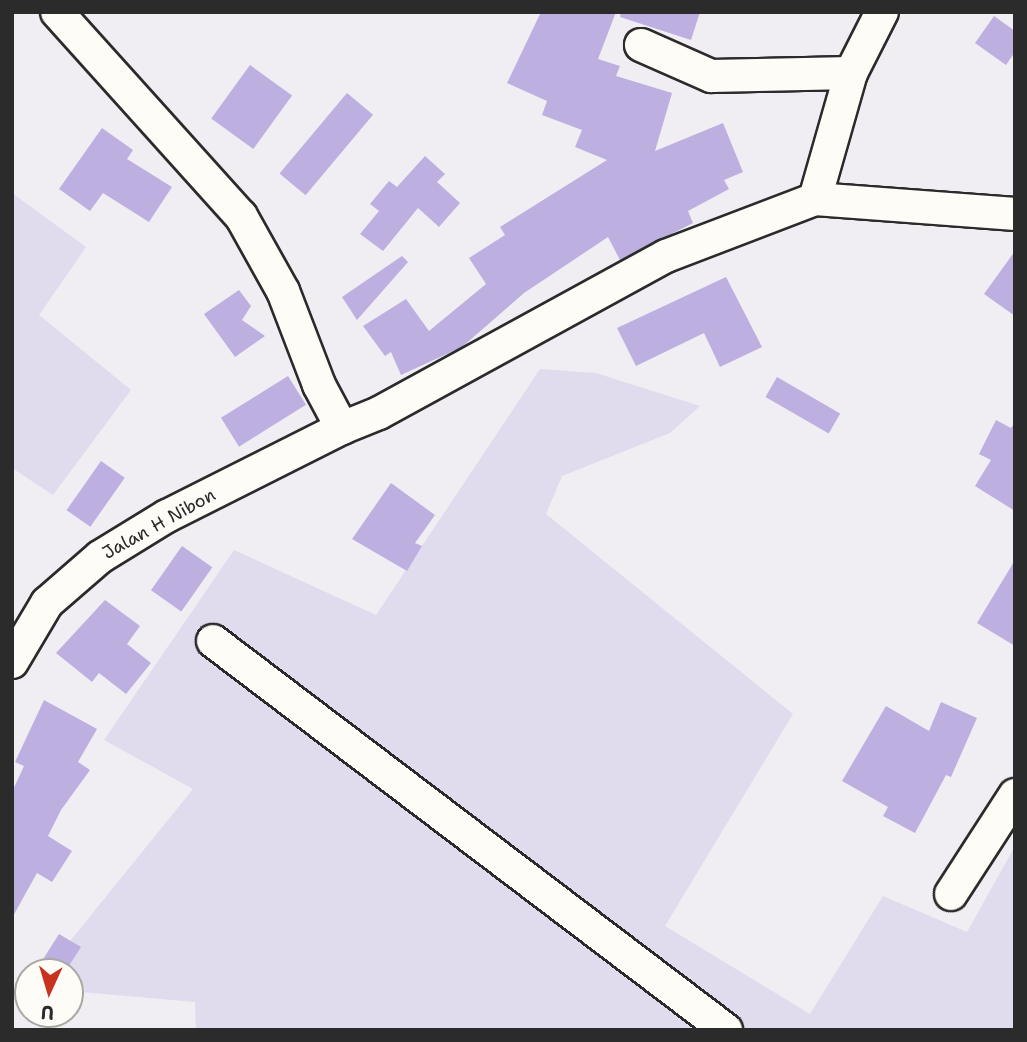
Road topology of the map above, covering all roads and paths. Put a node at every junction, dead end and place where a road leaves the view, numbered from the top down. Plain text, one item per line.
1 (57, 12) edge
2 (882, 12) edge
3 (641, 45) dead end
4 (851, 73) junction
5 (815, 199) junction
6 (1015, 214) edge
7 (342, 428) junction
8 (213, 641) dead end
9 (12, 662) edge
10 (1015, 795) edge
11 (951, 894) dead end
12 (726, 1030) edge

1 - 7 street
2 - 4 street
3 - 4 street
4 - 5 street
5 - 6 street
5 - 7 street, Jalan H Nibon
7 - 9 street, Jalan H Nibon
8 - 12 street
10 - 11 street

